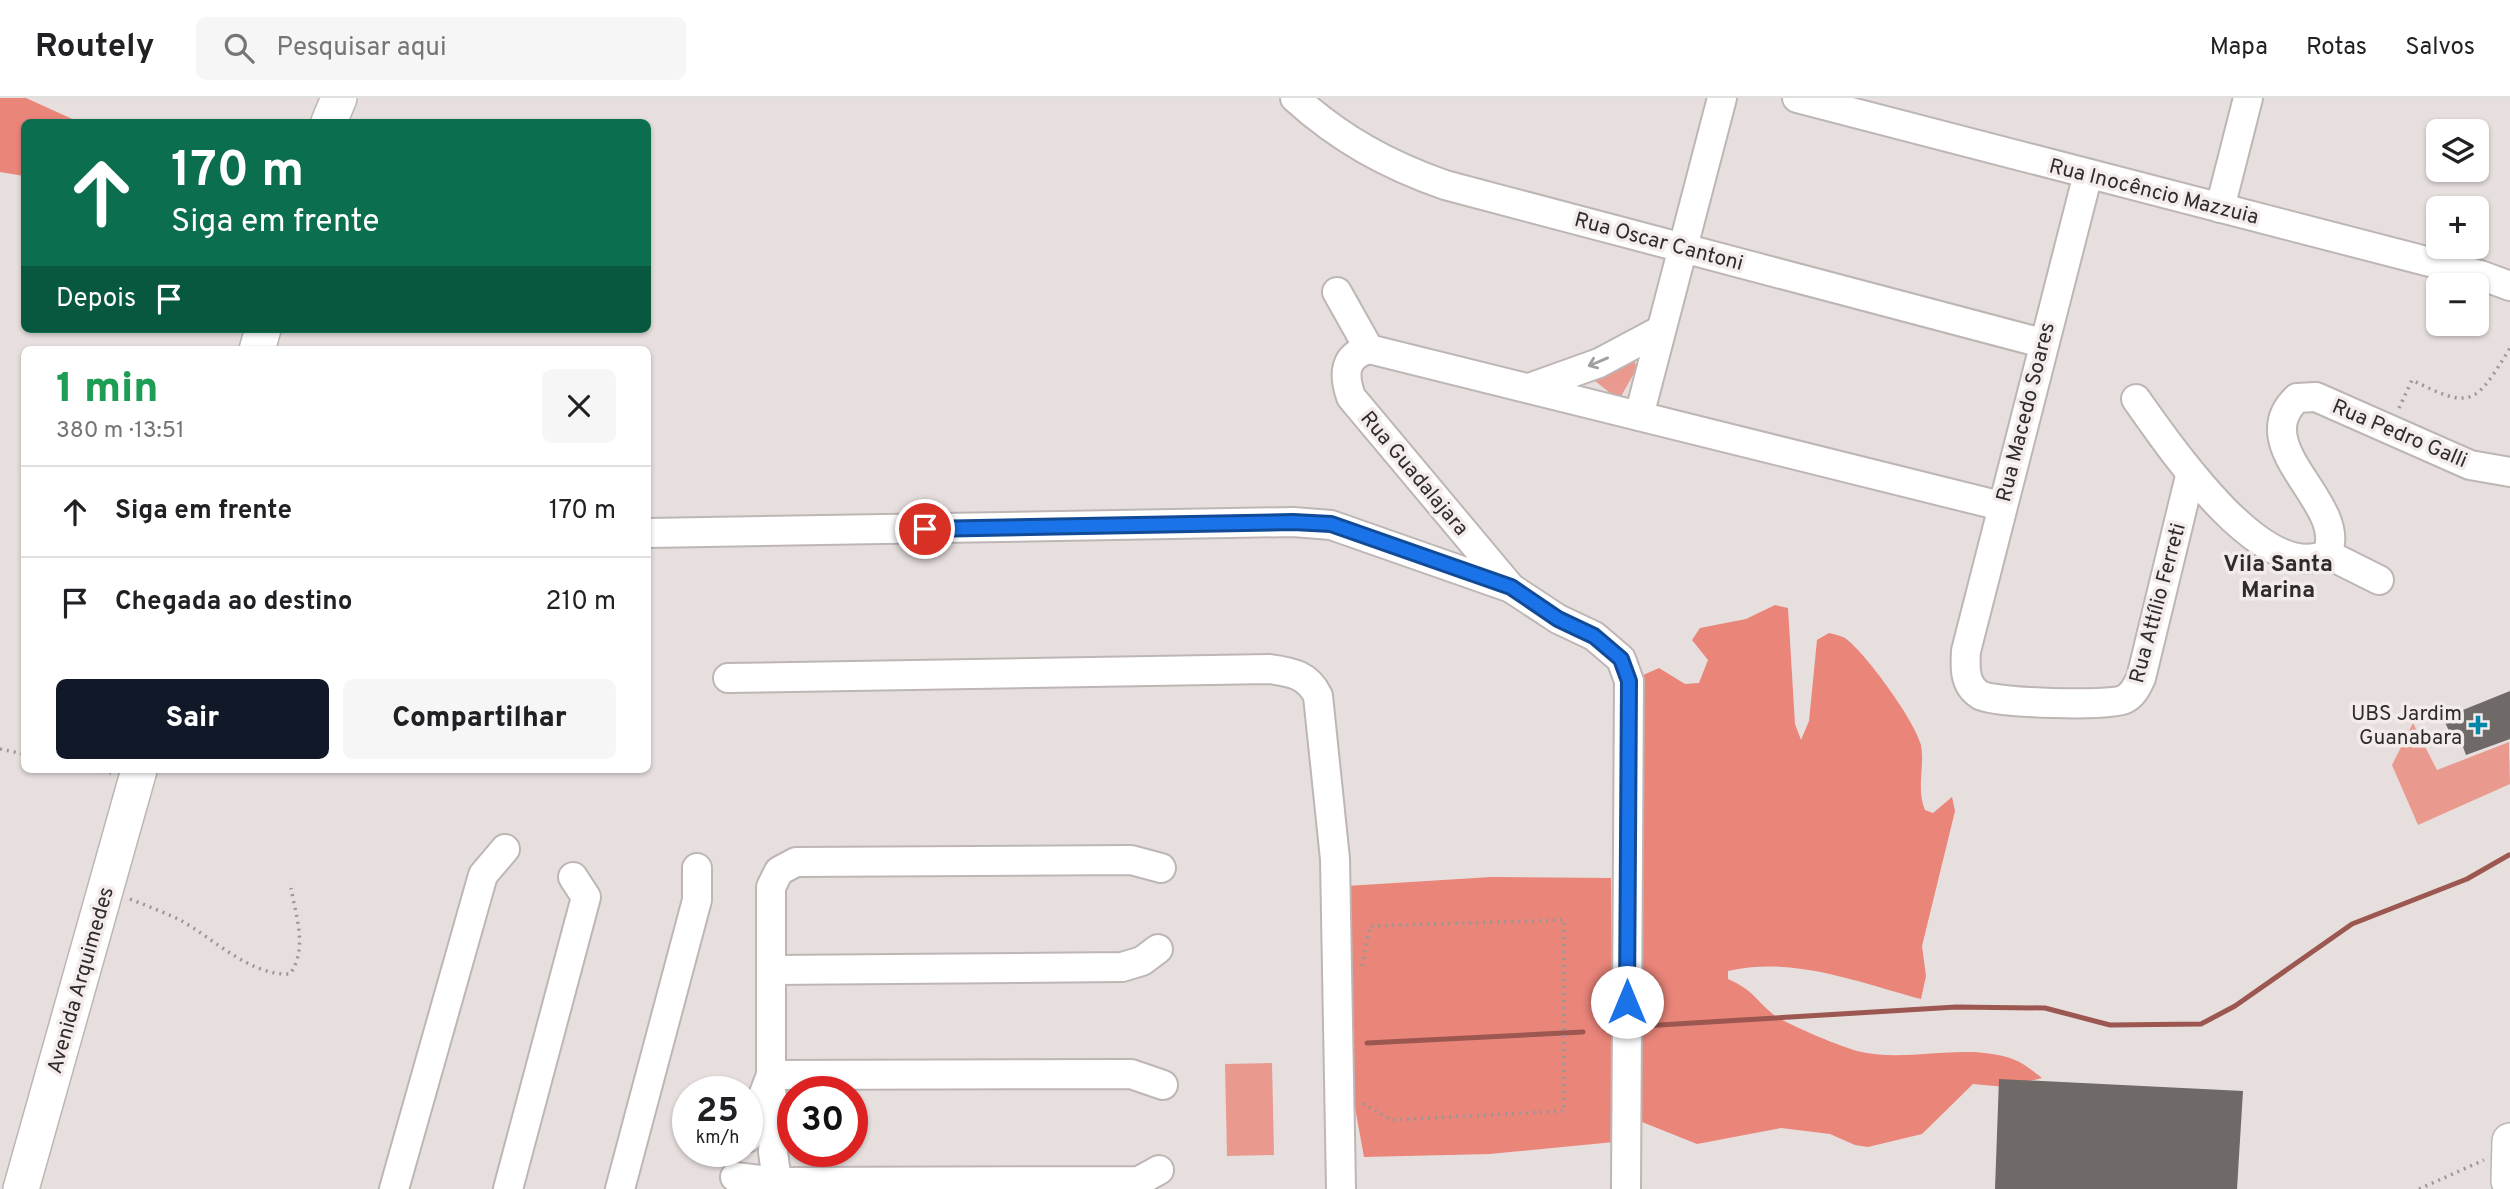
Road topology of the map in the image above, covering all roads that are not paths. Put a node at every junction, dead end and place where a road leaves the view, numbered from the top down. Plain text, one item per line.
1 (339, 98) edge
2 (1295, 98) edge
3 (1722, 98) edge
4 (1797, 98) edge
5 (2248, 98) edge
6 (330, 119) edge
7 (2088, 174) junction
8 (2220, 208) junction
9 (1682, 247) junction
10 (2510, 286) edge
11 (1337, 292) dead end
12 (1659, 331) junction
13 (2042, 343) junction
14 (1369, 348) junction
15 (1532, 387) junction
16 (2136, 399) dead end
17 (1639, 416) junction
18 (2510, 472) edge
19 (2190, 476) junction
20 (2001, 506) junction
21 (651, 533) edge
22 (2327, 554) junction
23 (2379, 580) dead end
24 (1511, 587) junction
25 (1966, 651) joint
26 (728, 678) dead end
27 (138, 773) edge
28 (505, 849) dead end
29 (1161, 867) dead end
30 (697, 868) dead end
31 (573, 877) dead end
32 (1158, 949) dead end
33 (771, 970) junction
34 (770, 1079) junction
35 (1163, 1085) dead end
36 (763, 1094) edge
37 (2510, 1140) edge
38 (2510, 1146) edge
39 (1159, 1170) dead end
40 (736, 1173) edge
41 (2510, 1181) edge
42 (778, 1185) edge
43 (21, 1189) edge
44 (394, 1189) edge
45 (508, 1189) edge
46 (620, 1189) edge
47 (1341, 1189) edge
48 (1626, 1189) edge
49 (2497, 1189) edge

1 - 6 main road
2 - 9 street, Rua Oscar Cantoni
3 - 9 street
4 - 7 street, Rua Inocêncio Mazzuia
5 - 8 street
7 - 8 street, Rua Inocêncio Mazzuia
7 - 13 street, Rua Macedo Soares
8 - 10 street, Rua Inocêncio Mazzuia
9 - 12 street
9 - 13 street, Rua Oscar Cantoni
11 - 14 street
12 -> 15 street
12 - 17 street
13 - 20 street, Rua Macedo Soares
14 - 15 street
14 - 24 street, Rua Guadalajara
15 - 17 street
16 - 19 street
17 - 20 street
18 - 22 street, Rua Pedro Galli
19 - 22 street
19 - 25 street, Rua Attílio Ferreti
20 - 25 street, Rua Macedo Soares
21 - 24 street
22 - 23 street
24 - 48 street, Rua Guadalajara
26 - 47 street
27 - 43 main road, Avenida Arquimedes
28 - 44 street
29 - 33 street
30 - 46 street
31 - 45 street
32 - 33 street
33 - 34 street
34 - 35 street
34 - 36 street
34 - 42 street
37 - 38 main road
38 - 41 main road
39 - 42 street
40 - 42 street
41 - 49 main road

